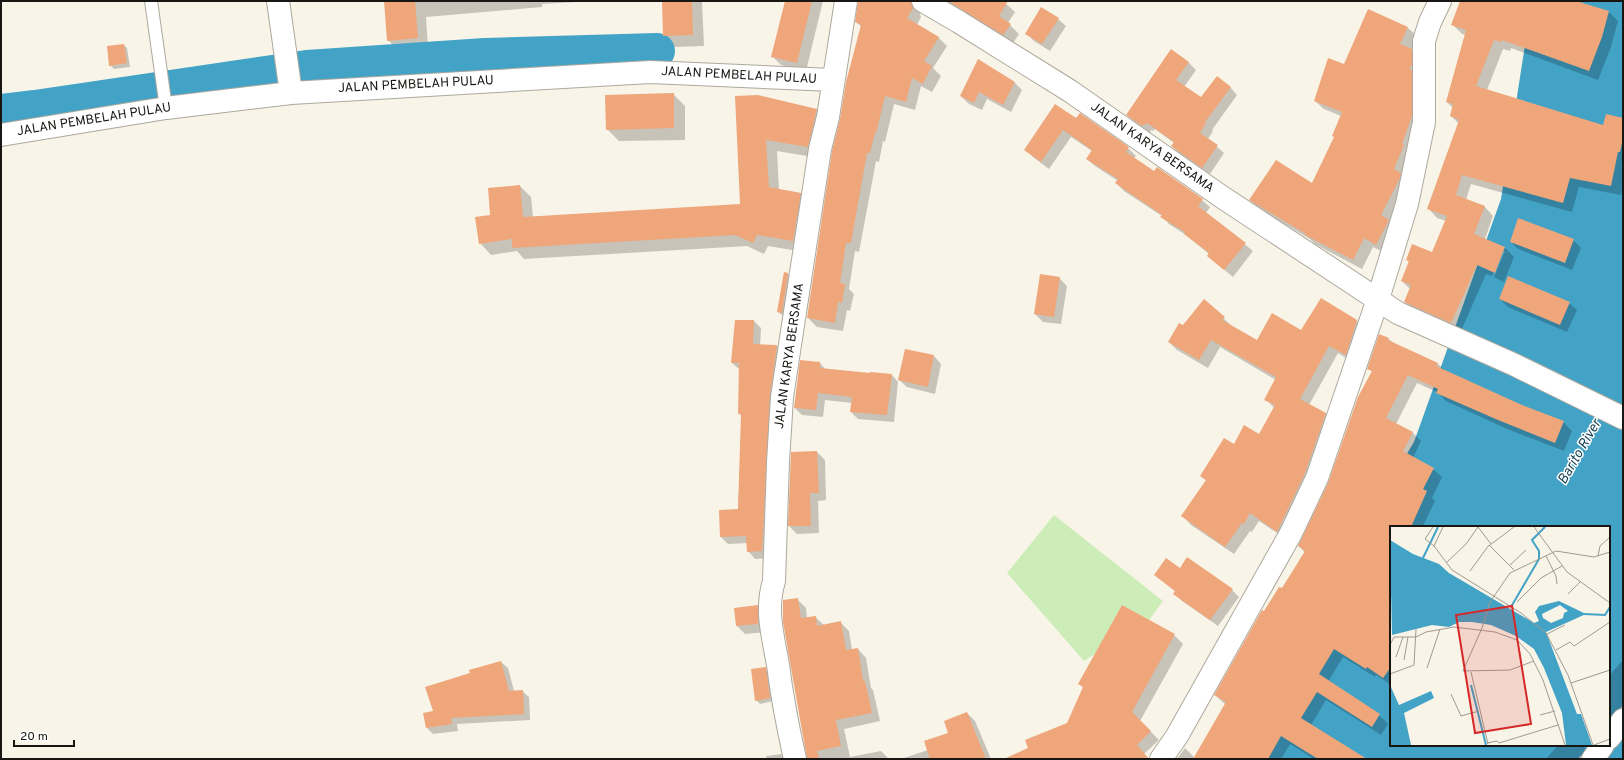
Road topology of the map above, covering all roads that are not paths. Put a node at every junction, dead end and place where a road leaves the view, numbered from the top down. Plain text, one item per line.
1 (151, 1) edge
2 (278, 1) edge
3 (846, 1) edge
4 (923, 1) edge
5 (1440, 1) edge
6 (833, 80) junction
7 (289, 86) junction
8 (166, 105) junction
9 (1, 135) edge
10 (1378, 299) junction
11 (1623, 418) edge
12 (1623, 720) edge
13 (1610, 737) edge
14 (1603, 746) edge
15 (795, 759) edge
16 (1161, 759) edge
17 (1593, 759) edge

1 - 8 lane
2 - 7 street
3 - 6 street, JALAN KARYA BERSAMA
4 - 10 street, JALAN KARYA BERSAMA
5 - 10 street
6 - 7 street, JALAN PEMBELAH PULAU
6 - 15 street, JALAN KARYA BERSAMA
7 - 8 street, JALAN PEMBELAH PULAU
8 - 9 street, JALAN PEMBELAH PULAU
10 - 11 street, JALAN KARYA BERSAMA
10 - 16 street
12 - 13 street
14 - 17 street

